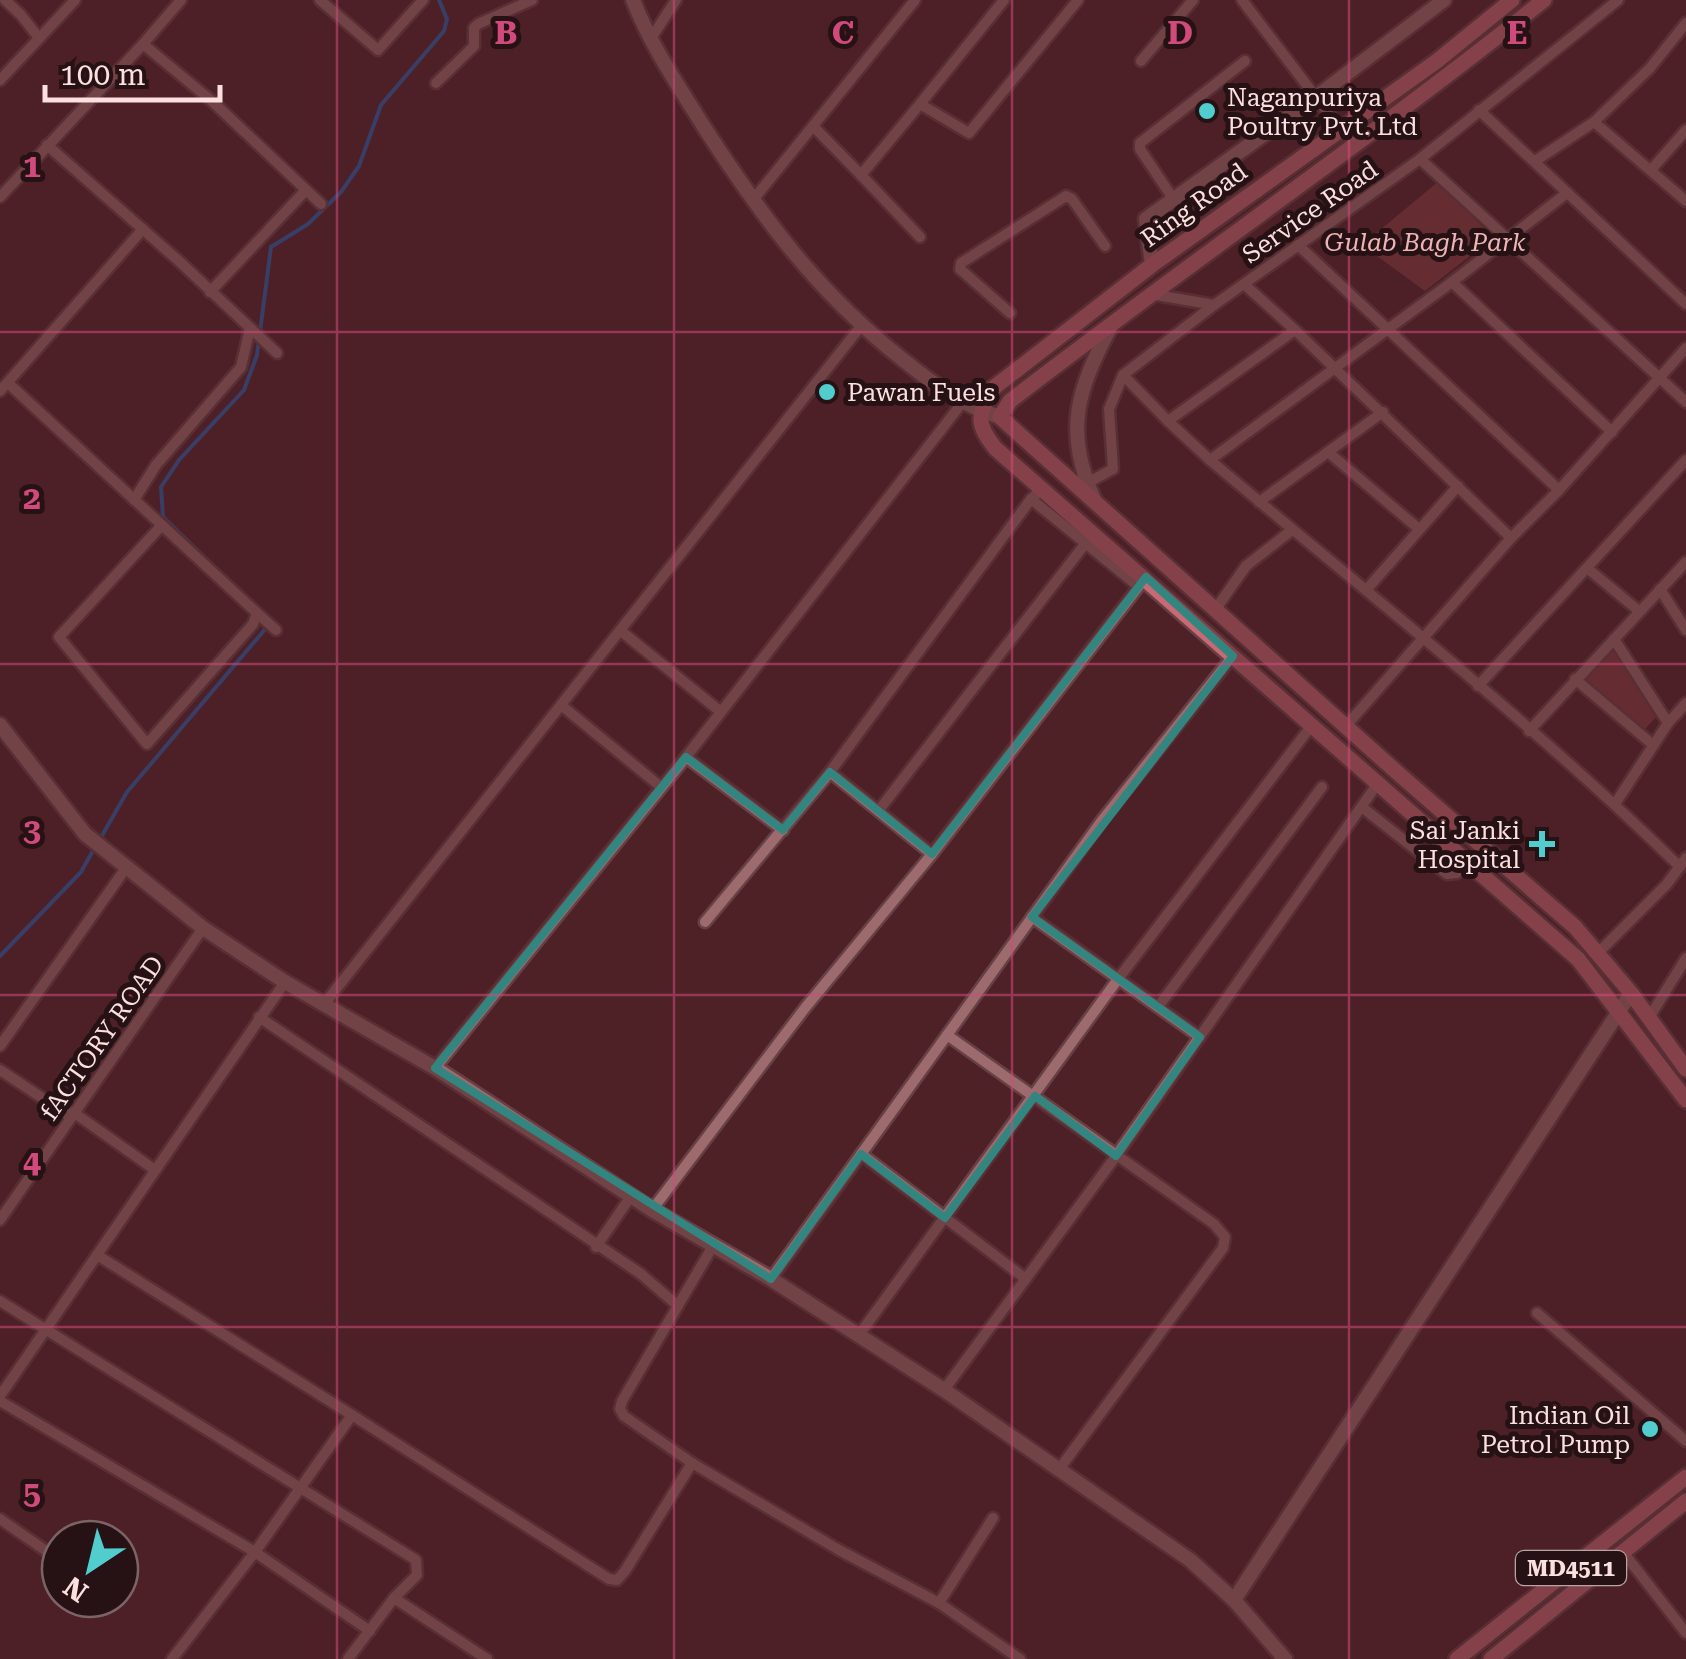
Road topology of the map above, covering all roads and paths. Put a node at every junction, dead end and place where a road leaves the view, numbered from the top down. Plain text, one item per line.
1 (4, 0) edge
2 (23, 0) edge
3 (75, 0) edge
4 (182, 0) edge
5 (320, 0) edge
6 (423, 0) edge
7 (532, 0) edge
8 (634, 0) edge
9 (676, 0) edge
10 (915, 0) edge
11 (1004, 0) edge
12 (1078, 0) edge
13 (1193, 0) edge
14 (1242, 0) edge
15 (1444, 0) edge
16 (1512, 0) edge
17 (1544, 0) edge
18 (1618, 0) edge
19 (21, 14) junction
20 (1686, 23) edge
21 (39, 38) junction
22 (649, 40) junction
23 (143, 44) junction
24 (1244, 60) dead end
25 (1141, 61) dead end
26 (0, 80) edge
27 (436, 84) dead end
28 (1316, 98) junction
29 (920, 104) junction
30 (1479, 110) junction
31 (1594, 122) junction
32 (813, 126) junction
33 (1341, 130) junction
34 (1686, 130) edge
35 (47, 145) junction
36 (1420, 159) junction
37 (1535, 161) junction
38 (1651, 170) junction
39 (860, 175) junction
40 (306, 190) junction
41 (1566, 193) junction
42 (0, 197) edge
43 (753, 200) junction
44 (1174, 200) junction
45 (1686, 201) edge
46 (321, 204) dead end
47 (143, 229) junction
48 (920, 237) dead end
49 (1510, 238) junction
50 (1298, 245) junction
51 (1104, 246) dead end
52 (1152, 265) junction
53 (1452, 282) junction
54 (1244, 284) junction
55 (210, 292) junction
56 (1151, 294) junction
57 (1686, 304) edge
58 (1214, 305) junction
59 (1010, 313) dead end
60 (1114, 321) junction
61 (861, 326) junction
62 (1295, 330) junction
63 (1388, 330) junction
64 (256, 334) junction
65 (1686, 348) edge
66 (277, 352) dead end
67 (1337, 367) junction
68 (1122, 375) junction
69 (1660, 378) junction
70 (4, 387) edge
71 (1686, 402) edge
72 (962, 403) junction
73 (980, 411) junction
74 (1383, 412) junction
75 (1000, 417) junction
76 (1168, 421) junction
77 (1612, 432) junction
78 (1328, 452) junction
79 (1210, 460) junction
80 (1686, 460) edge
81 (1087, 483) junction
82 (1458, 486) junction
83 (1559, 490) junction
84 (1036, 494) junction
85 (134, 500) junction
86 (1095, 502) junction
87 (1259, 502) junction
88 (162, 525) junction
89 (1419, 529) junction
90 (1292, 530) junction
91 (1511, 538) junction
92 (1086, 544) junction
93 (1686, 562) edge
94 (1587, 568) junction
95 (1142, 582) junction
96 (1367, 588) junction
97 (1660, 589) junction
98 (1216, 610) junction
99 (1639, 611) junction
100 (620, 630) junction
101 (1686, 630) edge
102 (1422, 637) junction
103 (1614, 640) junction
104 (1233, 656) junction
105 (1575, 679) junction
106 (1478, 686) junction
107 (1686, 704) edge
108 (562, 705) junction
109 (721, 712) junction
110 (1668, 724) junction
111 (0, 725) edge
112 (1312, 725) junction
113 (1345, 727) junction
114 (1529, 731) junction
115 (1652, 744) junction
116 (686, 757) junction
117 (830, 772) junction
118 (1378, 783) junction
119 (661, 788) junction
120 (1322, 788) dead end
121 (1615, 804) junction
122 (1363, 808) junction
123 (879, 810) junction
124 (783, 830) junction
125 (932, 854) junction
126 (1468, 860) junction
127 (1683, 863) edge
128 (126, 868) junction
129 (1032, 917) junction
130 (705, 922) dead end
131 (203, 928) junction
132 (1599, 952) junction
133 (1686, 958) edge
134 (1118, 979) junction
135 (285, 982) junction
136 (1631, 992) junction
137 (325, 1003) junction
138 (1158, 1007) junction
139 (1618, 1011) junction
140 (259, 1017) junction
141 (1649, 1018) junction
142 (947, 1035) junction
143 (1200, 1038) junction
144 (0, 1046) edge
145 (436, 1068) junction
146 (1686, 1069) edge
147 (0, 1070) edge
148 (1036, 1096) junction
149 (1686, 1100) edge
150 (72, 1115) junction
151 (861, 1154) junction
152 (1116, 1156) junction
153 (155, 1170) junction
154 (630, 1196) junction
155 (652, 1210) junction
156 (945, 1218) junction
157 (0, 1220) edge
158 (713, 1246) junction
159 (596, 1247) junction
160 (97, 1255) junction
161 (771, 1278) junction
162 (1026, 1280) junction
163 (0, 1301) edge
164 (678, 1306) junction
165 (1537, 1313) dead end
166 (47, 1330) junction
167 (859, 1335) junction
168 (944, 1390) junction
169 (0, 1399) edge
170 (352, 1415) junction
171 (1686, 1441) edge
172 (692, 1463) junction
173 (1060, 1468) junction
174 (1686, 1477) edge
175 (300, 1488) junction
176 (1686, 1501) edge
177 (994, 1518) dead end
178 (0, 1519) edge
179 (40, 1547) edge
180 (255, 1552) junction
181 (1624, 1552) junction
182 (394, 1598) junction
183 (1234, 1600) junction
184 (940, 1603) junction
185 (370, 1632) junction
186 (1686, 1633) edge
187 (172, 1659) edge
188 (348, 1659) edge
189 (487, 1659) edge
190 (1020, 1659) edge
191 (1285, 1659) edge
192 (1457, 1659) edge
193 (1491, 1659) edge

1 - 19 street
2 - 19 street
3 - 21 street
4 - 23 street
5 - 6 street
7 - 27 street
8 - 22 street
9 - 22 street
10 - 32 street
11 - 29 street
12 - 29 street
13 - 25 street
14 - 28 street
15 - 28 street
16 - 33 main road, Ring Road
17 - 56 main road, Ring Road
18 - 30 street, Service Road
19 - 21 street
20 - 31 street
21 - 26 street
22 - 43 street
23 - 35 street
23 - 40 street
24 - 44 street
28 - 33 street
28 - 44 street
29 - 39 street
30 - 36 street, Service Road
30 - 37 street
31 - 37 street
31 - 38 street
32 - 39 street
32 - 43 street
33 - 52 main road, Ring Road
34 - 38 street
35 - 42 street
35 - 47 street
36 - 49 street
36 - 50 street, Service Road
37 - 41 street
38 - 45 street
39 - 48 street
40 - 46 street
40 - 55 street
41 - 49 street
41 - 57 street
43 - 61 street
44 - 52 street
47 - 55 street
47 - 70 street
49 - 53 street
49 - 69 street
50 - 54 street, Service Road
50 - 63 street
51 - 59 street
52 - 73 main road, Ring Road
53 - 63 street
53 - 77 street
54 - 58 street, Service Road
54 - 62 street
55 - 64 street
56 - 58 street
56 - 60 main road, Ring Road
58 - 68 street, Service Road
60 - 75 main road, Ring Road
60 - 81 street
61 - 72 street
61 - 100 street
62 - 67 street
62 - 76 street
63 - 67 street
63 - 83 street
64 - 66 street
64 - 85 street
65 - 69 street
67 - 74 street
67 - 79 street
68 - 76 street
68 - 81 street
69 - 71 street
69 - 77 street
70 - 85 street
72 - 73 street
72 - 109 street
73 - 75 street
73 - 84 main road
74 - 78 street
74 - 82 street
75 - 86 main road
76 - 79 street
77 - 83 street
78 - 87 street
78 - 89 street
79 - 87 street
80 - 94 street
81 - 86 street
82 - 89 street
82 - 91 street
83 - 91 street
84 - 92 street
84 - 95 main road
84 - 117 street
85 - 88 street
86 - 98 main road
87 - 90 street
88 - 88 street
89 - 96 street
90 - 96 street
90 - 98 street
91 - 102 street
92 - 95 street
92 - 123 street
93 - 97 street
94 - 99 street
94 - 106 street
95 - 104 main road
95 - 125 street
96 - 102 street
97 - 99 street
97 - 101 street
98 - 113 main road
99 - 103 street
100 - 108 street
100 - 109 street
102 - 106 street
102 - 113 street
103 - 105 street
103 - 110 street
104 - 112 main road
104 - 129 street
105 - 114 street
105 - 115 street
106 - 114 street
107 - 110 street
108 - 119 street
108 - 137 street
109 - 116 street
110 - 115 street
111 - 128 street
112 - 118 main road
112 - 134 street
113 - 132 main road
114 - 121 street
115 - 121 street
116 - 119 street
116 - 124 street
117 - 123 street
117 - 124 street
118 - 122 street
118 - 126 main road
119 - 145 street
120 - 138 street
121 - 127 street
122 - 126 street
122 - 143 street
123 - 125 street
124 - 130 street
125 - 155 street
126 - 139 main road
127 - 132 street
128 - 131 street
128 - 144 street
129 - 134 street
129 - 142 street
131 - 135 street
131 - 150 street, fACTORY ROAD
132 - 136 main road
133 - 141 street
134 - 138 street
134 - 148 street
135 - 137 street
135 - 140 street
136 - 139 street
136 - 141 main road
137 - 145 street
138 - 143 street
139 - 149 main road
139 - 183 street
140 - 153 street
140 - 159 street
141 - 146 main road
142 - 148 street
142 - 151 street
143 - 152 street
145 - 154 street
147 - 150 street
148 - 152 street
148 - 156 street
150 - 153 street
150 - 157 street, fACTORY ROAD
151 - 156 street
151 - 161 street
152 - 162 street
152 - 173 street
153 - 160 street
154 - 155 street
154 - 159 street
155 - 158 street
156 - 162 street
156 - 167 street
158 - 161 street
158 - 164 street
159 - 164 street
160 - 166 street
160 - 170 street
161 - 167 street
162 - 168 street
163 - 166 street
164 - 172 street
165 - 171 street
166 - 169 street
166 - 175 street
167 - 168 street
168 - 173 street
169 - 180 street
170 - 172 street
170 - 175 street
172 - 184 street
173 - 183 street
174 - 192 main road, MD4511
175 - 180 street
175 - 182 street
176 - 181 main road, MD4511
177 - 184 street
178 - 179 street
180 - 185 street
180 - 187 street
181 - 186 street
181 - 193 main road, MD4511
182 - 185 street
182 - 189 street
183 - 191 street
184 - 190 street
185 - 188 street

